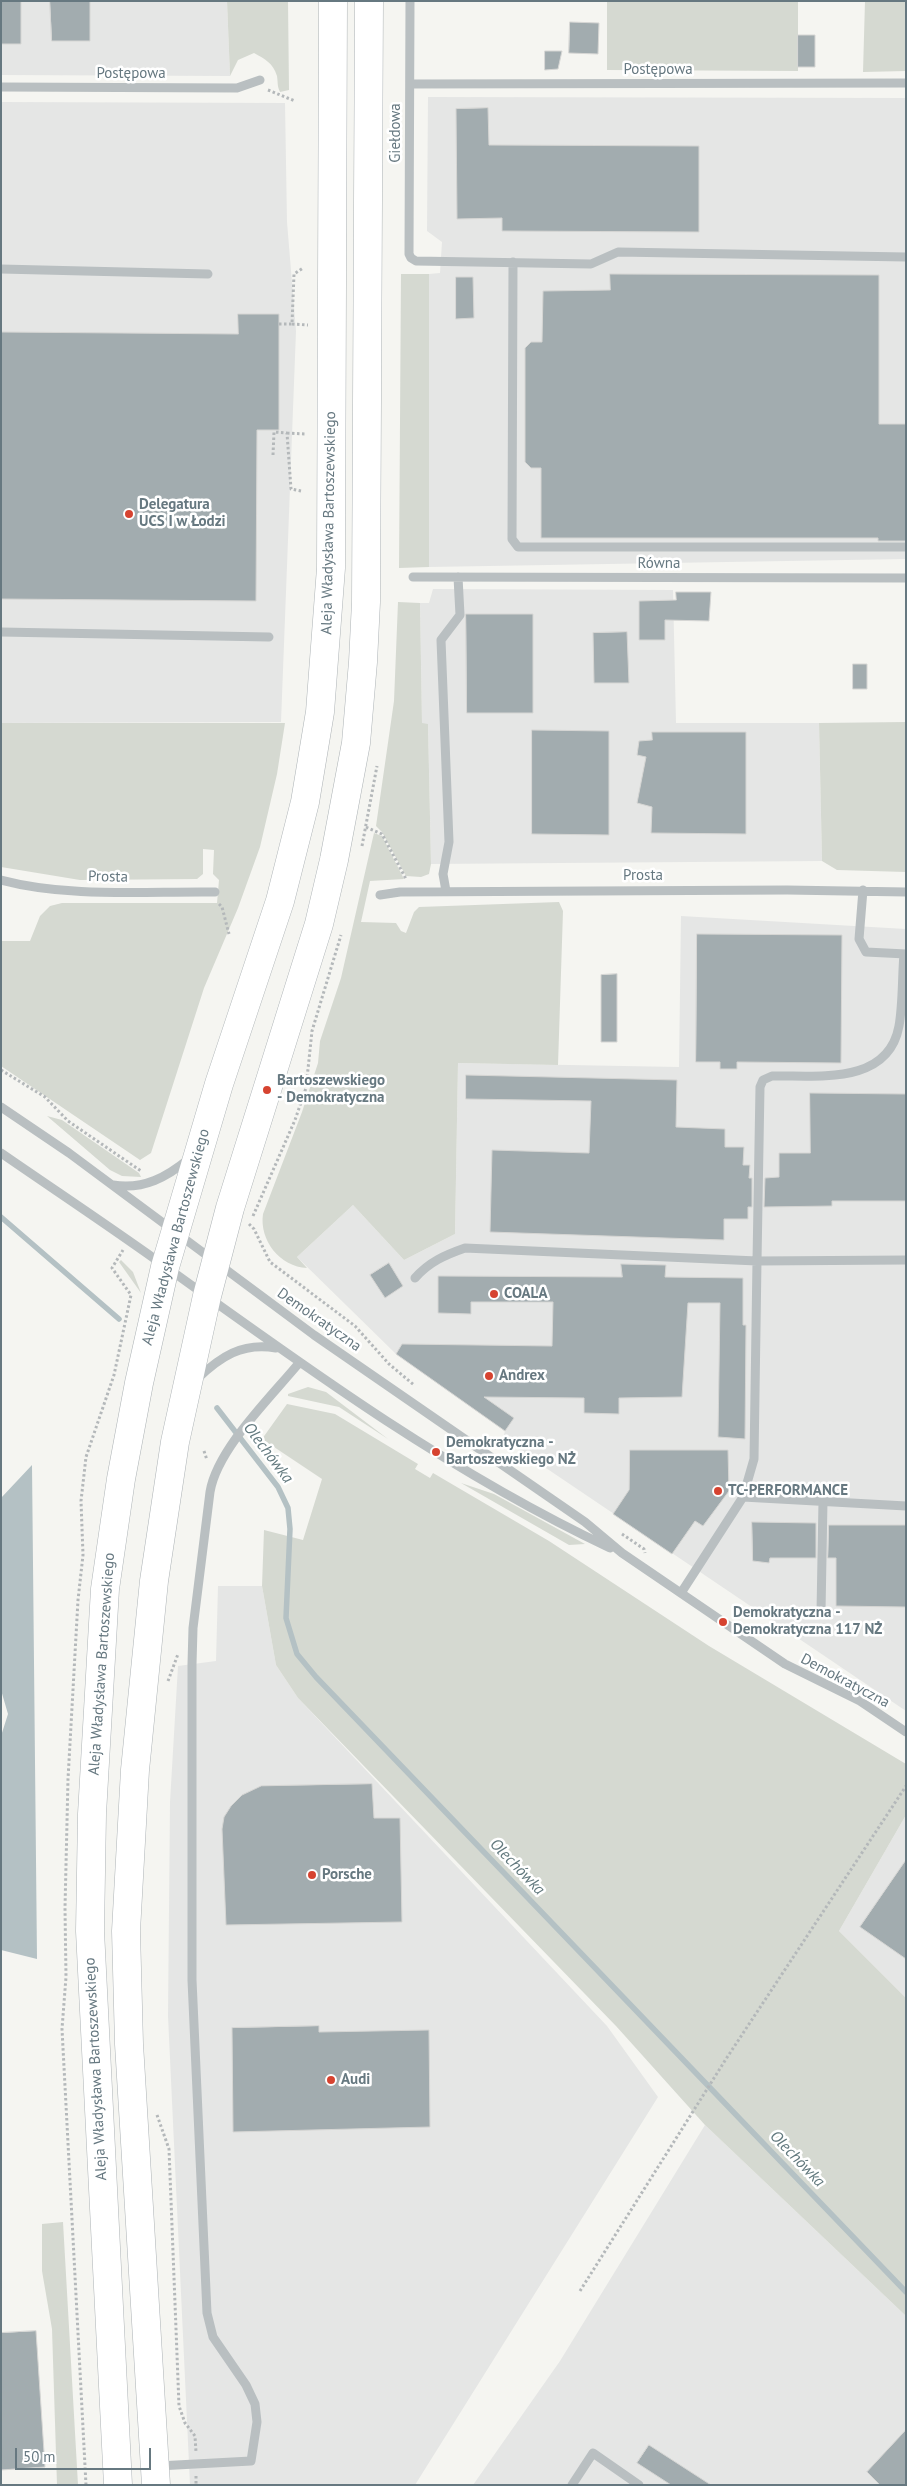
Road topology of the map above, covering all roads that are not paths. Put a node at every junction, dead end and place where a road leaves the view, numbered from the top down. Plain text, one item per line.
1 (333, 1) edge
2 (369, 1) edge
3 (410, 1) edge
4 (260, 80) dead end
5 (410, 84) junction
6 (906, 84) edge
7 (1, 87) edge
8 (906, 257) edge
9 (513, 262) junction
10 (1, 269) edge
11 (208, 274) dead end
12 (906, 547) edge
13 (413, 577) dead end
14 (458, 577) junction
15 (906, 578) edge
16 (1, 632) edge
17 (270, 636) dead end
18 (1, 880) edge
19 (863, 890) junction
20 (446, 891) junction
21 (210, 892) road end
22 (906, 892) edge
23 (380, 896) dead end
24 (905, 954) edge
25 (1, 1107) edge
26 (198, 1152) junction
27 (1, 1153) edge
28 (113, 1185) junction
29 (174, 1232) junction
30 (906, 1260) edge
31 (757, 1261) junction
32 (215, 1263) junction
33 (165, 1267) junction
34 (414, 1278) dead end
35 (207, 1296) junction
36 (278, 1348) junction
37 (299, 1362) junction
38 (185, 1392) junction
39 (743, 1497) junction
40 (823, 1501) junction
41 (906, 1506) edge
42 (622, 1554) junction
43 (681, 1593) junction
44 (822, 1612) dead end
45 (906, 1732) edge
46 (156, 2476) edge
47 (118, 2485) edge
48 (572, 2485) edge
49 (639, 2485) edge

1 - 26 main road, Aleja Władysława Bartoszewskiego
2 - 32 main road
3 - 5 street, Giełdowa
4 - 7 street, Postępowa
5 - 6 street, Postępowa
5 - 9 street, Giełdowa
8 - 9 street
9 - 12 street
10 - 11 street
13 - 14 street, Równa
14 - 15 street, Równa
14 - 20 street
16 - 17 street
18 - 21 street, Prosta
19 - 20 street, Prosta
19 - 22 street, Prosta
19 - 24 street
20 - 23 street, Prosta
24 - 31 street
25 - 28 street, Demokratyczna
26 - 28 street
26 - 29 main road, Aleja Władysława Bartoszewskiego
27 - 33 street, Demokratyczna
28 - 29 street, Demokratyczna
29 - 32 street, Demokratyczna
29 - 33 main road, Aleja Władysława Bartoszewskiego
30 - 31 street
31 - 34 street
31 - 39 street
32 - 35 main road
32 - 42 street, Demokratyczna
33 - 35 street, Demokratyczna
33 - 47 main road, Aleja Władysława Bartoszewskiego
35 - 36 street, Demokratyczna
35 - 38 main road
36 - 37 street, Demokratyczna
36 - 38 street
37 - 42 street, Demokratyczna
37 - 46 street
38 - 46 main road
39 - 40 street
39 - 43 street
40 - 41 street
40 - 44 street
42 - 43 street, Demokratyczna
43 - 45 street, Demokratyczna
48 - 49 street

